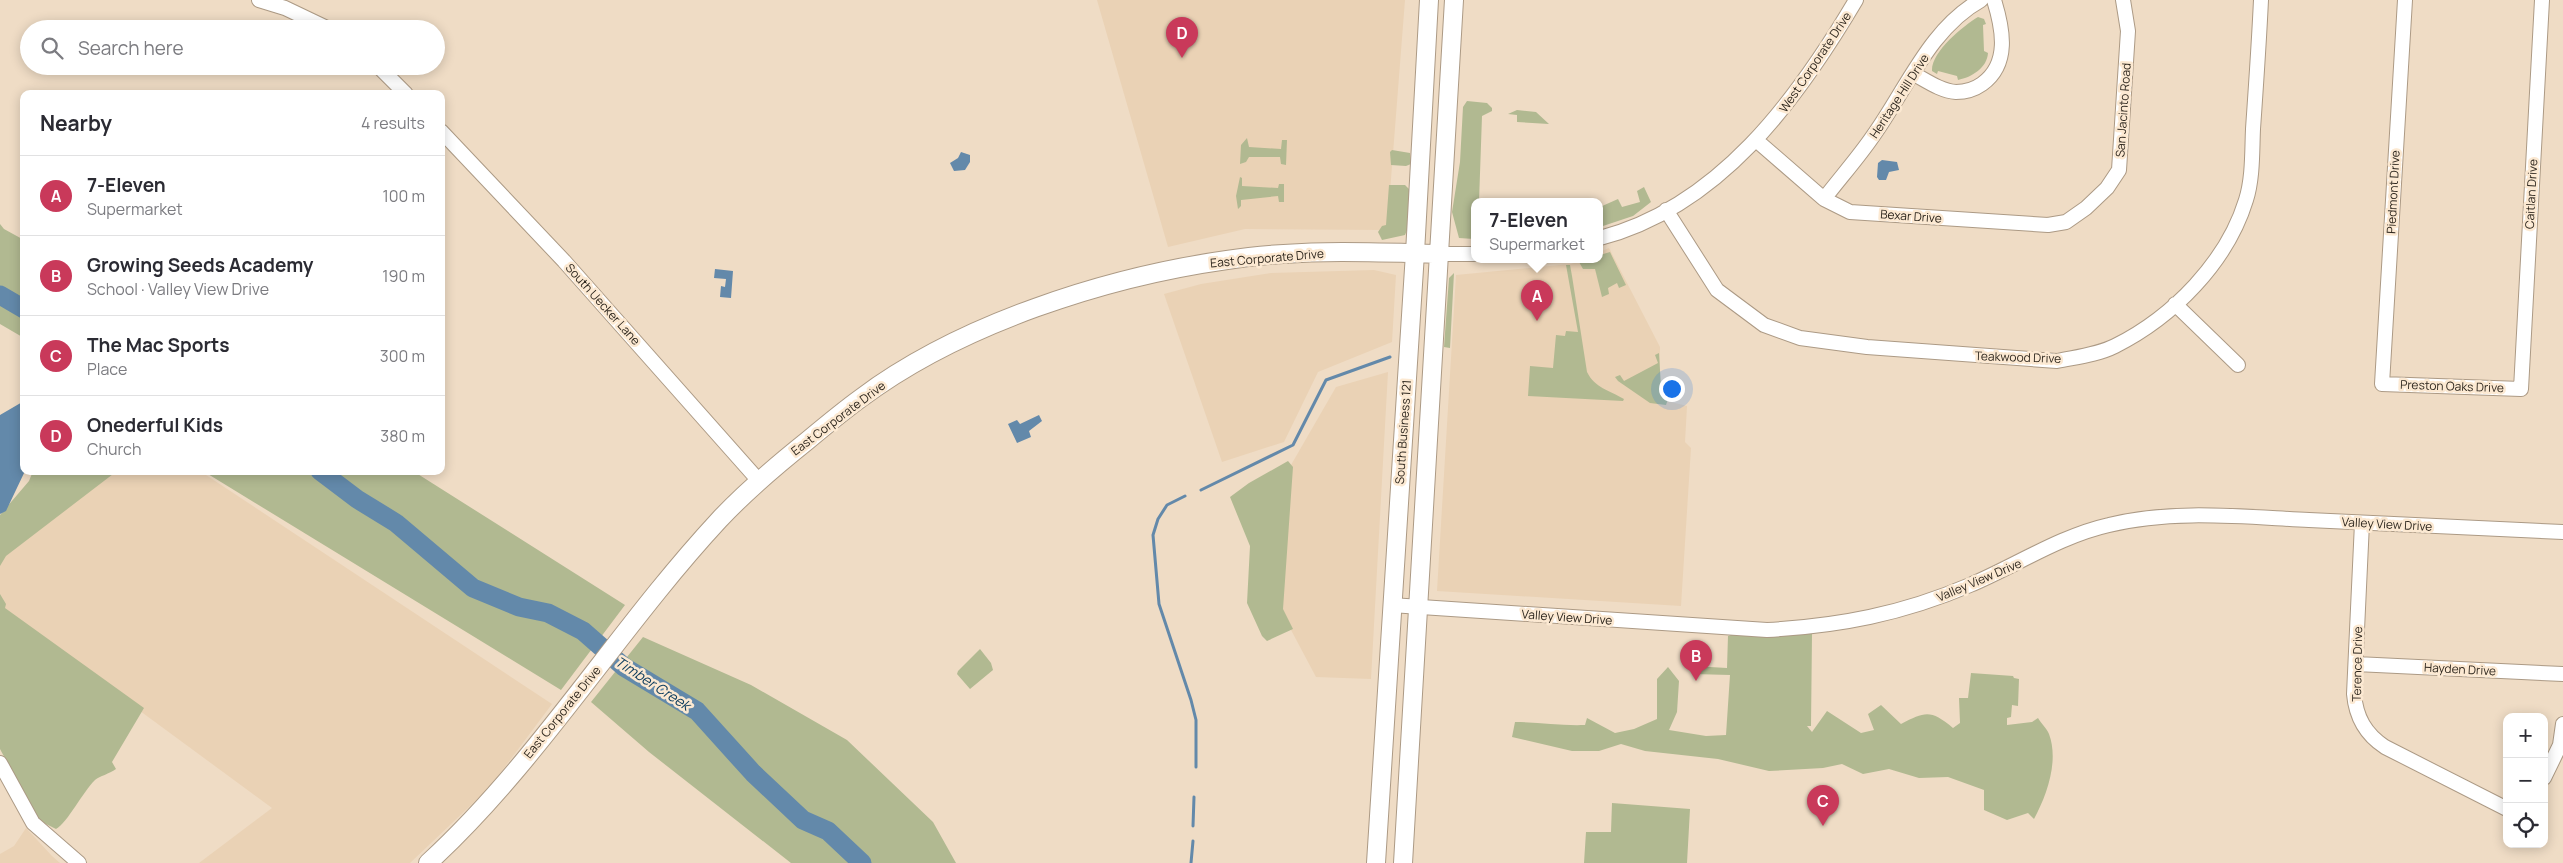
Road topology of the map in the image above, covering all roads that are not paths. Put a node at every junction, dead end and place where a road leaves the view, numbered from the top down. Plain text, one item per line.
1 (259, 0) edge
2 (1429, 0) edge
3 (1454, 0) edge
4 (1856, 0) edge
5 (1981, 0) edge
6 (1994, 0) edge
7 (2123, 0) edge
8 (2262, 0) edge
9 (2405, 0) edge
10 (2542, 0) edge
11 (286, 4) edge
12 (314, 20) edge
13 (1914, 74) junction
14 (387, 75) edge
15 (402, 90) edge
16 (445, 135) edge
17 (1756, 140) junction
18 (1824, 199) junction
19 (2086, 208) joint
20 (1666, 210) junction
21 (1603, 237) edge
22 (1415, 253) junction
23 (1439, 254) junction
24 (1471, 254) edge
25 (2175, 304) junction
26 (2238, 365) dead end
27 (2382, 384) joint
28 (2521, 389) joint
29 (760, 482) junction
30 (2362, 522) junction
31 (2563, 532) edge
32 (1391, 605) junction
33 (1418, 607) junction
34 (2356, 664) junction
35 (2563, 674) edge
36 (2563, 724) edge
37 (2560, 756) edge
38 (0, 763) edge
39 (2548, 772) edge
40 (2503, 807) edge
41 (79, 863) edge
42 (428, 863) edge
43 (1376, 863) edge
44 (1403, 863) edge

1 - 11 street
2 - 22 main road, South Business 121
3 - 23 main road, South Business 121
4 - 17 street, West Corporate Drive
5 - 13 street, Heritage Hill Drive
6 - 13 street
7 - 19 street, San Jacinto Road
8 - 25 street, Teakwood Drive
9 - 27 street, Piedmont Drive
10 - 28 street, Caitlan Drive
11 - 12 street
13 - 18 street, Heritage Hill Drive
14 - 15 street
16 - 29 street, South Uecker Lane
17 - 18 street, Bexar Drive
17 - 20 street, West Corporate Drive
18 - 19 street, Bexar Drive
20 - 21 street, West Corporate Drive
20 - 25 street, Teakwood Drive
22 - 23 main road, East Corporate Drive
22 - 29 main road, East Corporate Drive
22 - 32 main road, South Business 121
23 - 24 street
23 - 33 main road, South Business 121
25 - 26 street
27 - 28 street, Preston Oaks Drive
29 - 42 main road, East Corporate Drive
30 - 31 street, Valley View Drive
30 - 33 street, Valley View Drive
30 - 34 street, Terence Drive
32 - 33 street, Valley View Drive
32 - 43 main road, South Business 121
33 - 44 main road, South Business 121
34 - 35 street, Hayden Drive
34 - 40 street, Terence Drive
36 - 37 street
37 - 39 street
38 - 41 street

